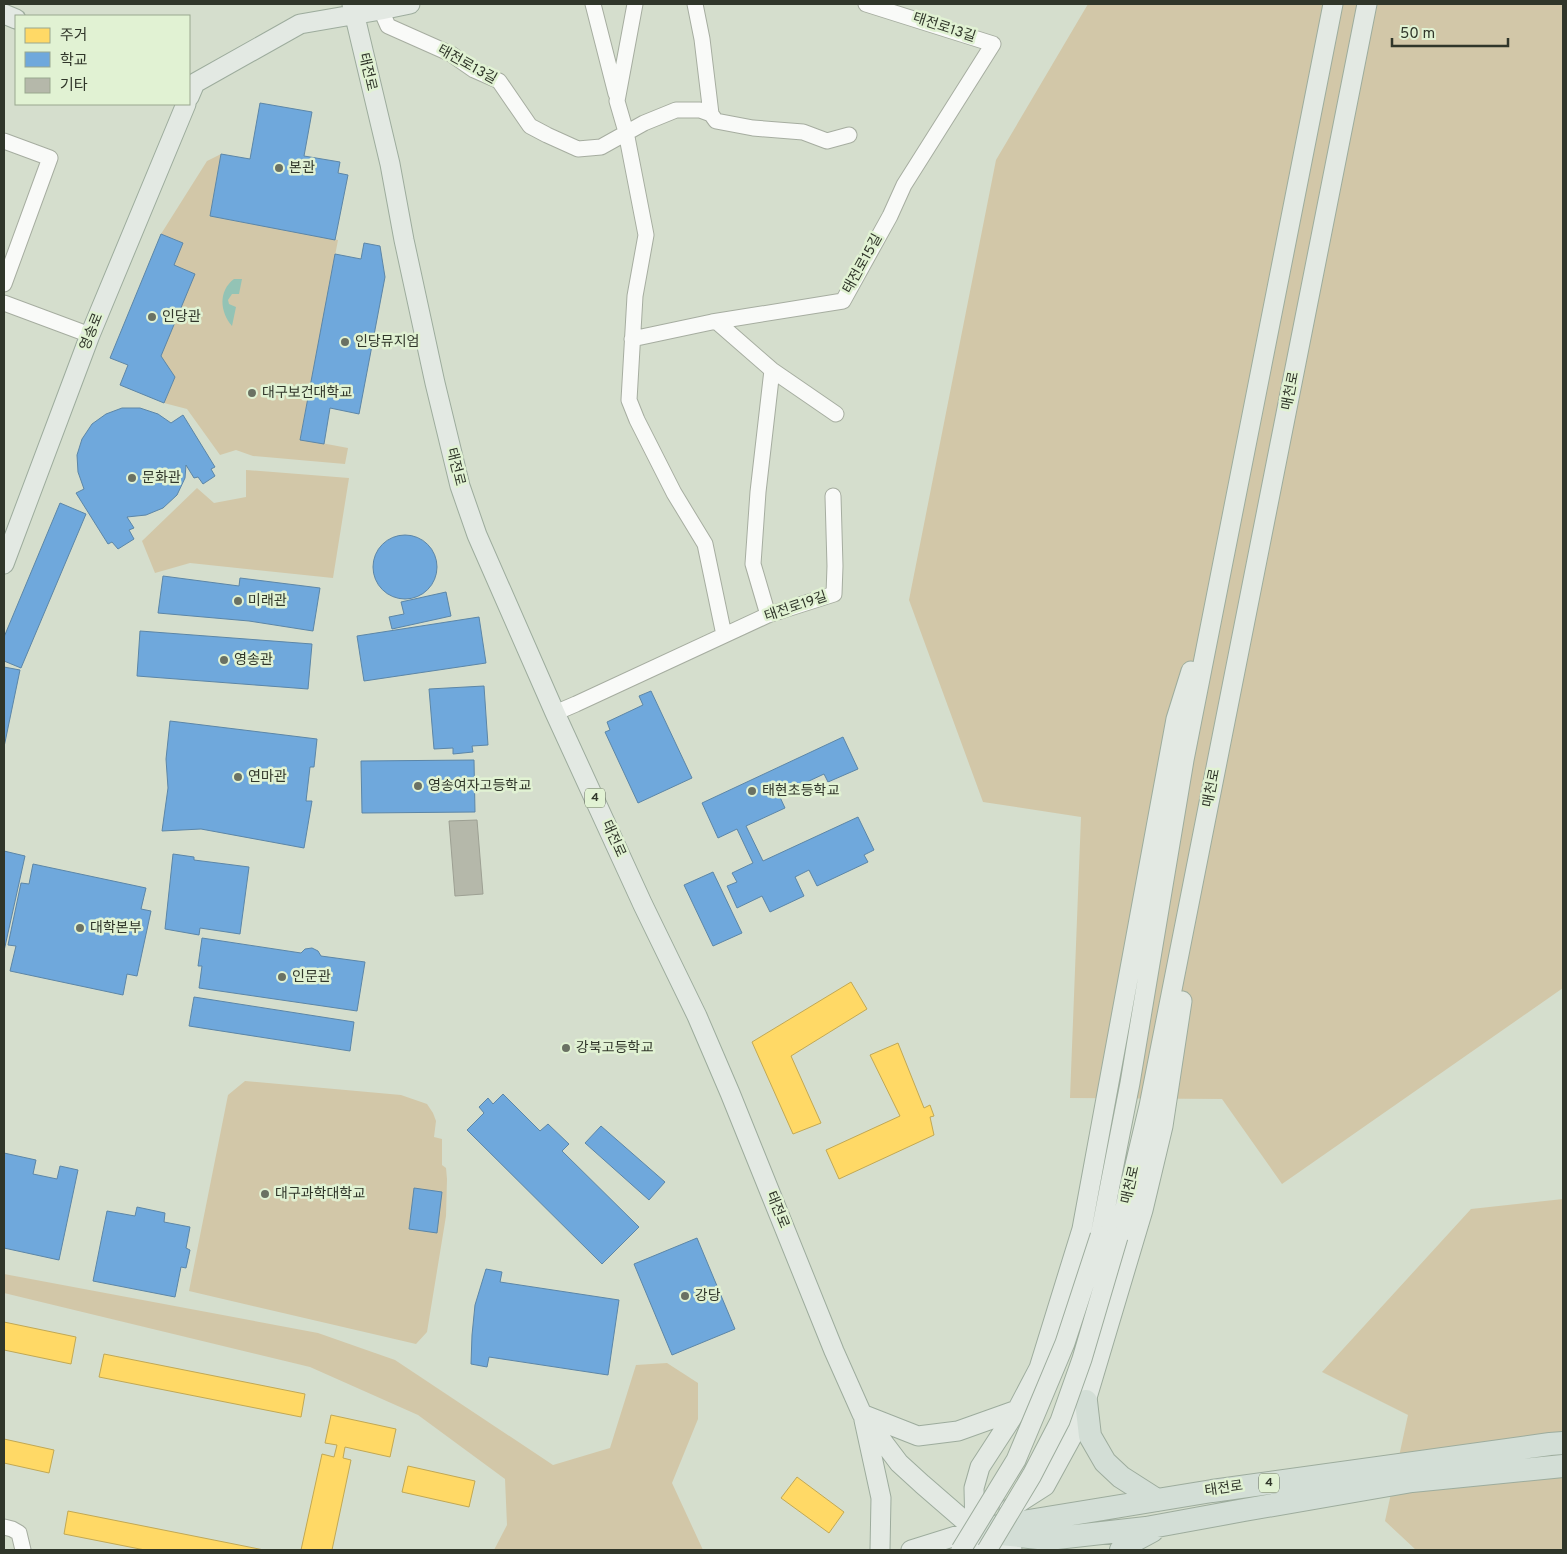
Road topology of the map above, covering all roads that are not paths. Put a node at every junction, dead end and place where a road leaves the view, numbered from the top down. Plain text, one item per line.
1 (410, 4) edge
2 (593, 4) edge
3 (635, 4) edge
4 (695, 4) edge
5 (866, 4) edge
6 (1333, 4) edge
7 (1367, 4) edge
8 (353, 9) edge
9 (381, 10) junction
10 (993, 44) joint
11 (191, 87) edge
12 (617, 101) junction
13 (186, 105) edge
14 (710, 114) junction
15 (626, 132) junction
16 (849, 135) dead end
17 (4, 141) edge
18 (4, 284) edge
19 (4, 303) edge
20 (717, 322) junction
21 (90, 336) junction
22 (632, 339) junction
23 (772, 370) junction
24 (836, 414) dead end
25 (833, 496) dead end
26 (4, 564) edge
27 (1220, 577) junction
28 (1247, 613) junction
29 (768, 615) junction
30 (724, 635) junction
31 (555, 712) junction
32 (1109, 1237) junction
33 (1086, 1401) junction
34 (1017, 1410) junction
35 (862, 1414) junction
36 (1563, 1443) edge
37 (1563, 1466) edge
38 (1158, 1500) junction
39 (1162, 1525) junction
40 (4, 1527) edge
41 (974, 1540) edge
42 (23, 1550) edge
43 (880, 1550) edge
44 (911, 1550) edge
45 (961, 1550) edge
46 (987, 1550) edge
47 (1012, 1550) edge
48 (1121, 1550) edge

1 - 9 main road
2 - 12 street
3 - 12 street
4 - 14 street
5 - 10 street, 태전로13길
6 - 27 main road, 매천로
7 - 28 main road, 매천로
8 - 9 main road
8 - 11 main road
8 - 31 main road, 태전로 / 4
9 - 15 street, 태전로13길
10 - 20 street, 태전로15길
12 - 15 street
13 - 21 main road, 영송로
14 - 15 street, 태전로13길
14 - 16 street, 태전로13길
15 - 22 street
17 - 18 street
19 - 21 street
20 - 22 street, 태전로15길
20 - 23 street
21 - 26 main road, 영송로
22 - 30 street
23 - 24 street
23 - 29 street
25 - 29 street, 태전로19길
27 - 32 main road, 매천로
27 - 34 main road
28 - 32 main road, 매천로
28 - 33 main road
29 - 30 street, 태전로19길
30 - 31 street, 태전로19길
31 - 35 main road, 태전로 / 4
32 - 45 main road, bridge
32 - 46 main road, 매천로, bridge
33 - 38 highway
33 - 41 main road
34 - 35 main road
34 - 41 main road
35 - 41 main road, 태전로 / 4
35 - 43 main road
36 - 38 highway, 태전로 / 4
37 - 39 highway, 태전로 / 4
38 - 41 highway, 태전로 / 4
39 - 41 highway, 태전로 / 4
39 - 48 highway
40 - 42 street
41 - 44 main road
41 - 47 main road

